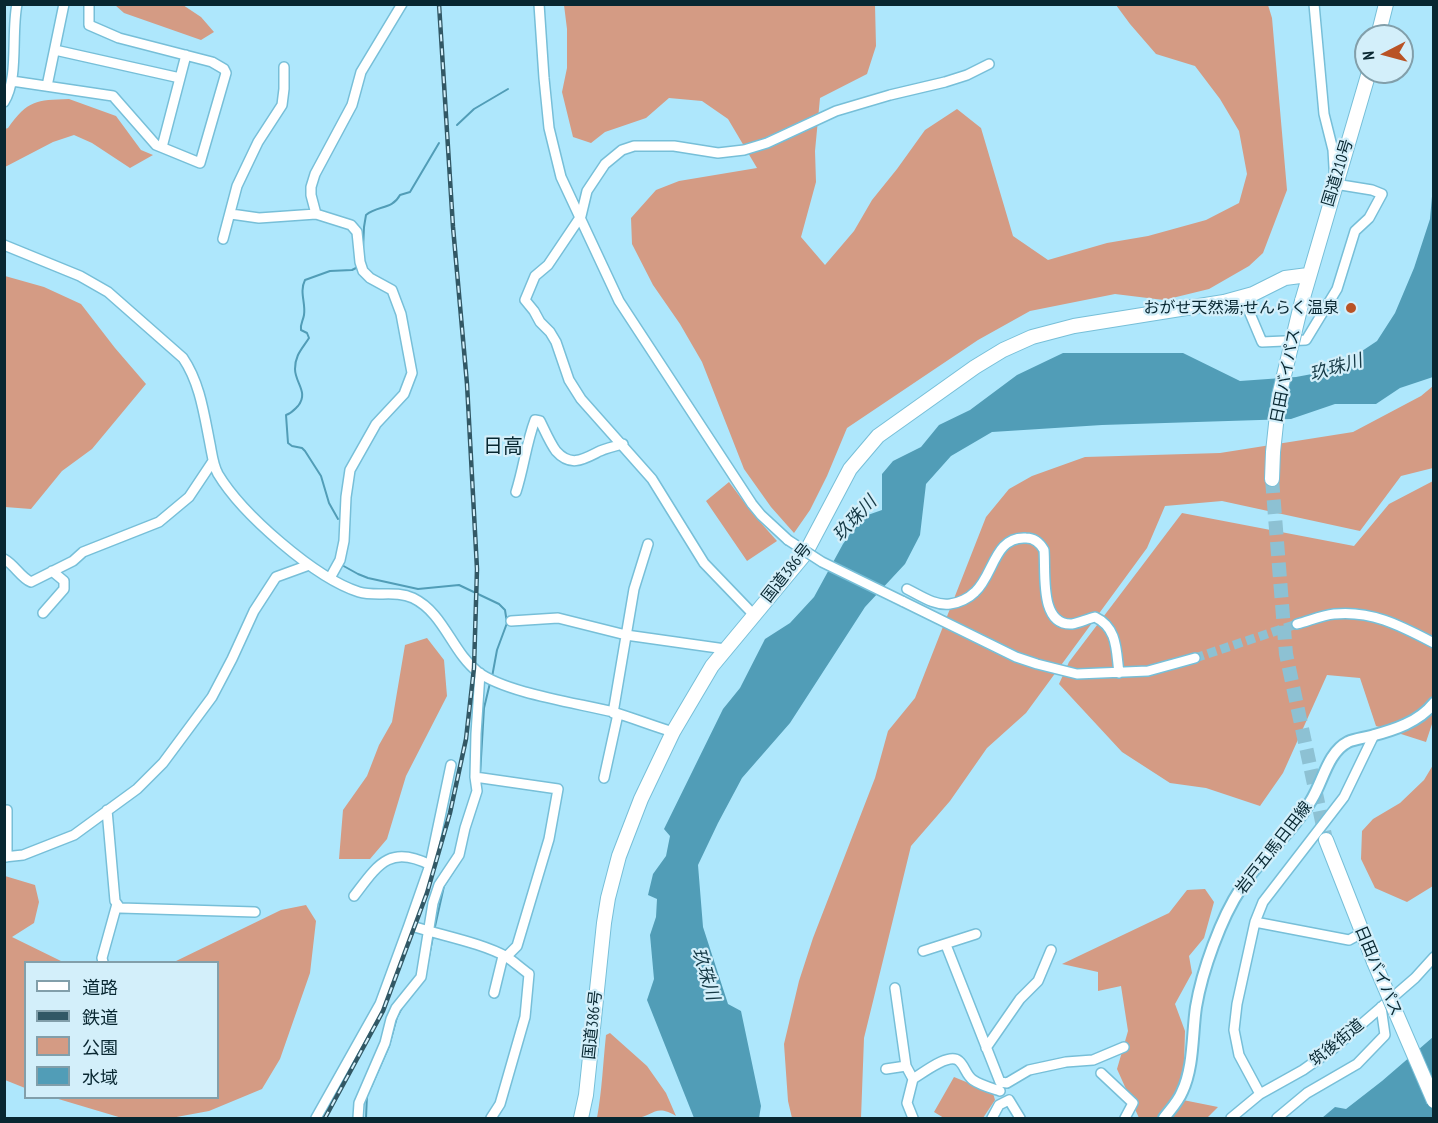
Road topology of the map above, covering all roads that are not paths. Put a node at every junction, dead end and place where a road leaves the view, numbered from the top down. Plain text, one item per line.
1 (17, 4) edge
2 (64, 4) edge
3 (89, 4) edge
4 (402, 4) edge
5 (539, 4) edge
6 (1314, 4) edge
7 (1386, 4) edge
8 (9, 17) edge
9 (1381, 24) edge
10 (55, 50) junction
11 (186, 55) junction
12 (989, 64) dead end
13 (284, 67) dead end
14 (180, 78) junction
15 (1365, 84) edge
16 (47, 86) junction
17 (9, 89) edge
18 (4, 102) edge
19 (162, 147) junction
20 (1335, 184) junction
21 (231, 214) junction
22 (316, 214) junction
23 (581, 216) junction
24 (223, 239) dead end
25 (4, 245) edge
26 (1308, 275) junction
27 (1243, 297) junction
28 (623, 444) junction
29 (213, 461) junction
30 (1272, 479) tunnel mouth
31 (516, 492) dead end
32 (648, 544) dead end
33 (4, 559) edge
34 (309, 565) junction
35 (52, 571) junction
36 (330, 578) junction
37 (907, 589) dead end
38 (43, 613) dead end
39 (753, 614) junction
40 (511, 621) dead end
41 (1297, 624) tunnel mouth
42 (626, 635) junction
43 (1434, 643) edge
44 (725, 649) junction
45 (1195, 658) tunnel mouth
46 (1119, 673) junction
47 (482, 674) junction
48 (1434, 702) edge
49 (616, 713) junction
50 (673, 732) junction
51 (1374, 735) junction
52 (451, 765) dead end
53 (479, 778) junction
54 (604, 778) dead end
55 (7, 810) dead end
56 (107, 810) junction
57 (1326, 840) tunnel mouth
58 (6, 857) edge
59 (430, 866) junction
60 (354, 896) dead end
61 (117, 904) junction
62 (255, 912) dead end
63 (1255, 922) junction
64 (409, 925) junction
65 (1362, 933) junction
66 (432, 934) junction
67 (976, 934) dead end
68 (946, 945) junction
69 (1051, 950) dead end
70 (923, 951) dead end
71 (504, 956) junction
72 (1434, 957) edge
73 (103, 961) edge
74 (895, 988) dead end
75 (494, 993) dead end
76 (1381, 1007) junction
77 (1124, 1047) dead end
78 (986, 1048) junction
79 (906, 1066) junction
80 (886, 1069) dead end
81 (1101, 1072) dead end
82 (913, 1079) junction
83 (1000, 1086) junction
84 (1260, 1094) junction
85 (1434, 1101) edge
86 (1003, 1103) junction
87 (316, 1119) edge
88 (358, 1119) edge
89 (491, 1119) edge
90 (581, 1119) edge
91 (913, 1119) edge
92 (992, 1119) edge
93 (1020, 1119) edge
94 (1125, 1119) edge
95 (1164, 1119) edge
96 (1232, 1119) edge
97 (1276, 1119) edge

1 - 8 street
2 - 10 street
3 - 11 street
4 - 22 street
5 - 23 street
6 - 20 street
7 - 9 highway
8 - 17 street
10 - 14 street
10 - 16 street
11 - 14 street
11 - 19 street
12 - 23 street
13 - 21 street
14 - 19 street
15 - 20 highway, 国道210号
16 - 17 street
16 - 19 street
17 - 18 street
20 - 26 highway, 国道210号
20 - 27 street
21 - 22 street
21 - 24 street
22 - 36 street
23 - 28 street
23 - 46 street, bridge
25 - 29 street
26 - 27 highway, 国道386号
26 - 30 highway, 日田バイパス, bridge
27 - 39 highway, 国道386号
28 - 31 street
28 - 39 street
29 - 34 street
29 - 35 street
32 - 42 street
33 - 35 street
34 - 36 street
34 - 56 street
35 - 38 street
36 - 47 street
37 - 46 street
39 - 44 highway, 国道386号
40 - 42 street
41 - 43 street
42 - 44 street
42 - 49 street
44 - 50 highway, 国道386号
45 - 46 street
47 - 49 street
47 - 53 street
48 - 51 main road, 岩戸五馬日田線
49 - 50 street
49 - 54 street
50 - 90 highway, 国道386号
51 - 63 street
51 - 95 main road, 岩戸五馬日田線
52 - 59 street
53 - 66 street
53 - 71 street
55 - 58 street
56 - 58 street
56 - 61 street
57 - 65 highway, 日田バイパス
59 - 60 street
59 - 64 street
61 - 62 street
61 - 73 street
63 - 65 street
63 - 84 street
64 - 66 street
64 - 87 street
65 - 85 highway, 日田バイパス, bridge
66 - 71 street
66 - 88 street
67 - 68 street
68 - 70 street
68 - 78 street
69 - 78 street
71 - 75 street
71 - 89 street
72 - 76 street, 筑後街道
74 - 79 street
76 - 84 street, 筑後街道
76 - 97 street
77 - 83 street
78 - 83 street
79 - 80 street
79 - 82 street
81 - 94 street
82 - 83 street
82 - 91 street
83 - 86 street
84 - 96 street, 筑後街道
86 - 92 street
86 - 93 street

